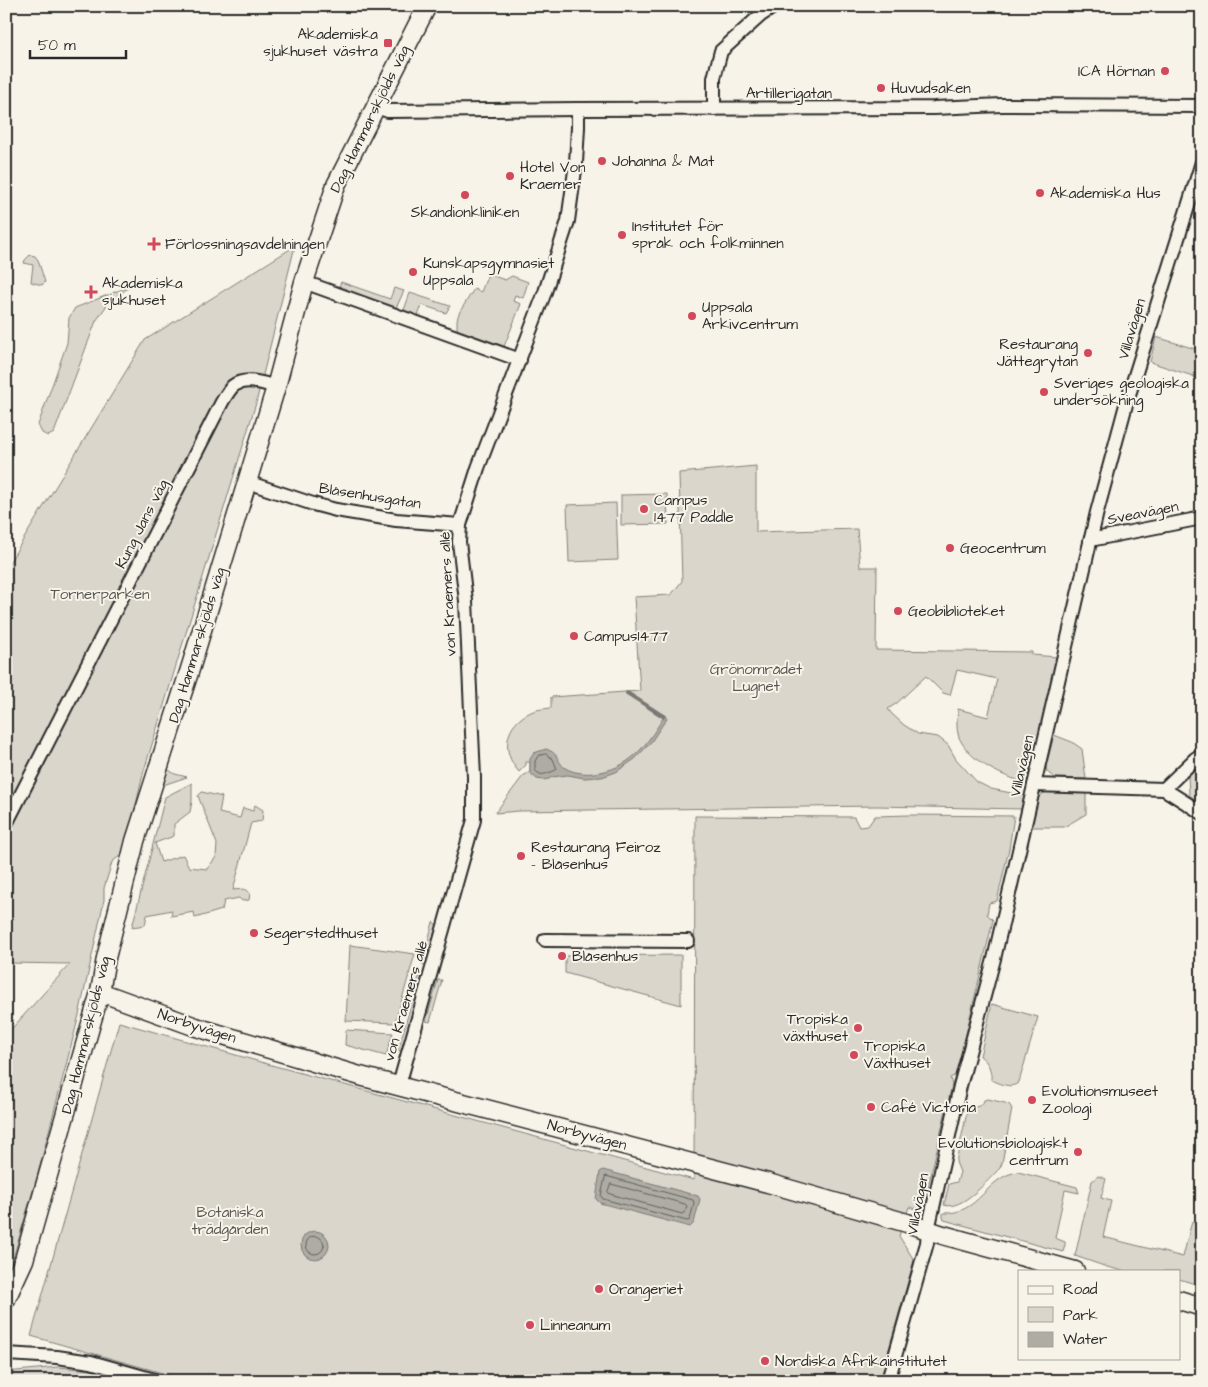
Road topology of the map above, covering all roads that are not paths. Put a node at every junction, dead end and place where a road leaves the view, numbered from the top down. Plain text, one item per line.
1 (427, 6) edge
2 (775, 6) edge
3 (376, 106) junction
4 (1202, 106) edge
5 (578, 109) junction
6 (714, 109) junction
7 (1202, 162) edge
8 (304, 282) junction
9 (520, 360) junction
10 (276, 386) junction
11 (247, 482) junction
12 (1202, 518) edge
13 (460, 525) junction
14 (1090, 540) junction
15 (1202, 754) edge
16 (1034, 785) junction
17 (1164, 789) junction
18 (1202, 812) edge
19 (6, 824) edge
20 (545, 940) dead end
21 (688, 941) dead end
22 (100, 992) junction
23 (399, 1085) junction
24 (928, 1230) junction
25 (1071, 1270) edge
26 (6, 1299) edge
27 (1180, 1300) edge
28 (1202, 1307) edge
29 (6, 1354) edge
30 (158, 1381) edge
31 (888, 1381) edge

1 - 3 street, Dag Hammarskjölds väg
2 - 6 street
3 - 5 street, Artillerigatan
3 - 8 street, Dag Hammarskjölds väg
4 - 6 street, Artillerigatan
5 - 6 street, Artillerigatan
5 - 9 street, von Kraemers allé
7 - 14 street, Villavägen
8 - 9 street
8 - 10 street, Dag Hammarskjölds väg
9 - 13 street, von Kraemers allé
10 - 11 street, Dag Hammarskjölds väg
10 - 19 street, Kung Jans väg
11 - 13 street, Blåsenhusgatan
11 - 22 street, Dag Hammarskjölds väg
12 - 14 street, Sveavägen
13 - 23 street, von Kraemers allé
14 - 16 street, Villavägen
15 - 17 street
16 - 17 street
16 - 24 street, Villavägen
17 - 18 street
20 - 21 street
22 - 23 street, Norbyvägen
22 - 26 street, Dag Hammarskjölds väg
23 - 24 street, Norbyvägen
24 - 25 street, Norbyvägen
24 - 31 street, Villavägen
27 - 28 street
29 - 30 street

